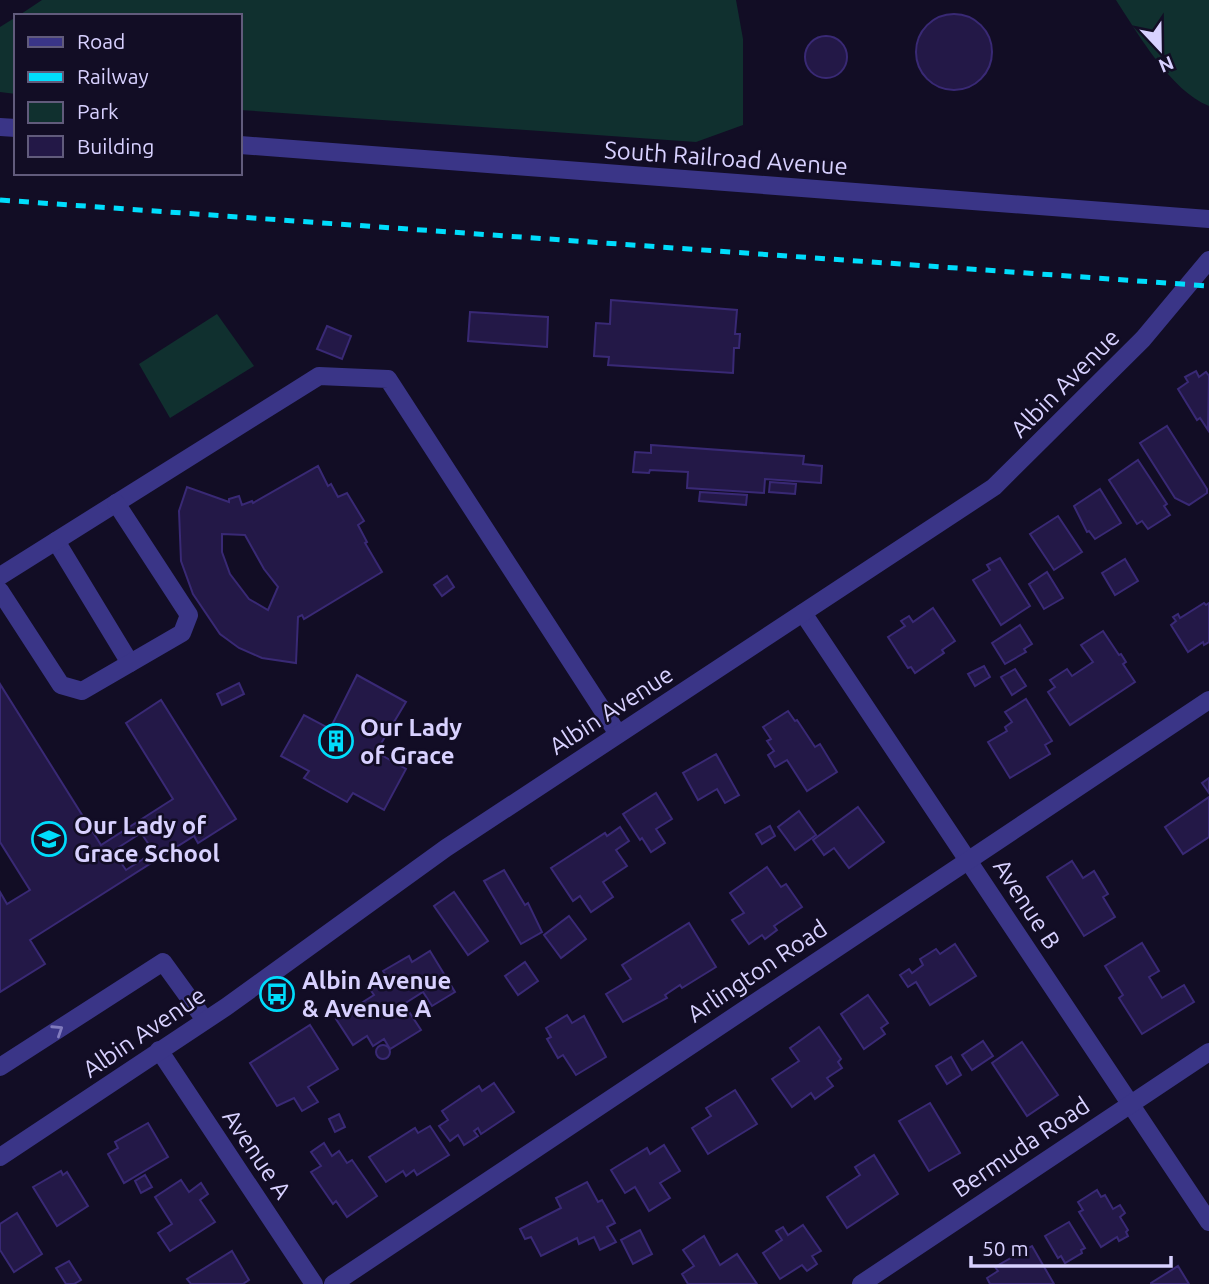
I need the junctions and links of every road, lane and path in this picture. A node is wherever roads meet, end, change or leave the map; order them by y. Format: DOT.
graph roads {
  1 [pos="242,145"];
  2 [pos="1209,219"];
  3 [pos="1209,260"];
  4 [pos="116,503"];
  5 [pos="56,541"];
  6 [pos="0,576"];
  7 [pos="0,591"];
  8 [pos="803,613"];
  9 [pos="130,663"];
  10 [pos="1209,700"];
  11 [pos="618,734"];
  12 [pos="968,859"];
  13 [pos="205,1020"];
  14 [pos="159,1050"];
  15 [pos="1209,1052"];
  16 [pos="0,1067"];
  17 [pos="1130,1104"];
  18 [pos="0,1157"];
  19 [pos="1209,1222"];
  20 [pos="314,1284"];
  21 [pos="333,1284"];
  22 [pos="861,1284"];
  1 -- 2 [label="street, South Railroad Avenue"];
  3 -- 8 [label="street, Albin Avenue"];
  4 -- 5 [label="street"];
  4 -- 9 [label="street"];
  4 -- 11 [label="street"];
  5 -- 6 [label="street"];
  5 -- 9 [label="street"];
  7 -- 9 [label="street"];
  8 -- 11 [label="street, Albin Avenue"];
  8 -- 12 [label="street, Avenue B"];
  10 -- 12 [label="street, Arlington Road"];
  11 -- 13 [label="street, Albin Avenue"];
  12 -- 17 [label="street, Avenue B"];
  12 -- 21 [label="street, Arlington Road"];
  13 -- 14 [label="street, Albin Avenue"];
  16 -- 13 [label="street, one-way"];
  14 -- 18 [label="street, Albin Avenue"];
  14 -- 20 [label="street, Avenue A"];
  15 -- 17 [label="street, Bermuda Road"];
  17 -- 19 [label="street, Avenue B"];
  17 -- 22 [label="street, Bermuda Road"];
}
